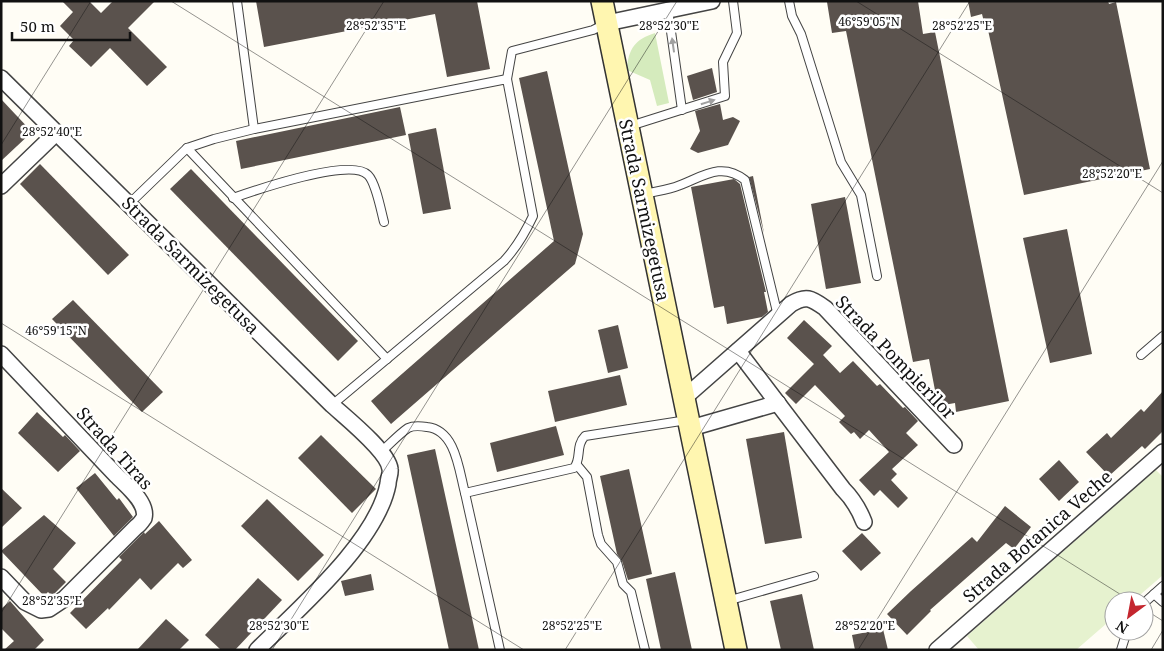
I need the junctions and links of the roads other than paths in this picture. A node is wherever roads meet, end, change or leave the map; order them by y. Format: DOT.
graph roads {
  1 [pos="237,1"];
  2 [pos="602,1"];
  3 [pos="712,1"];
  4 [pos="733,1"];
  5 [pos="789,1"];
  6 [pos="668,10"];
  7 [pos="607,23"];
  8 [pos="1,78"];
  9 [pos="507,79"];
  10 [pos="682,110"];
  11 [pos="628,127"];
  12 [pos="254,129"];
  13 [pos="56,133"];
  14 [pos="187,148"];
  15 [pos="1,186"];
  16 [pos="642,195"];
  17 [pos="233,198"];
  18 [pos="129,204"];
  19 [pos="384,222"];
  20 [pos="877,276"];
  21 [pos="778,316"];
  22 [pos="1163,336"];
  23 [pos="738,351"];
  24 [pos="1,354"];
  25 [pos="1141,355"];
  26 [pos="387,359"];
  27 [pos="684,398"];
  28 [pos="778,403"];
  29 [pos="332,405"];
  30 [pos="690,424"];
  31 [pos="954,445"];
  32 [pos="382,452"];
  33 [pos="1163,452"];
  34 [pos="576,464"];
  35 [pos="465,493"];
  36 [pos="864,522"];
  37 [pos="814,576"];
  38 [pos="1,577"];
  39 [pos="1163,586"];
  40 [pos="1154,594"];
  41 [pos="726,601"];
  42 [pos="1163,602"];
  43 [pos="257,650"];
  44 [pos="500,650"];
  45 [pos="645,650"];
  46 [pos="736,650"];
  47 [pos="937,650"];
  1 -- 12 [label="lane"];
  2 -- 7 [label="main road, Strada Sarmizegetusa"];
  3 -- 6 [label="street"];
  10 -- 4 [label="lane, one-way"];
  5 -- 20 [label="lane"];
  6 -- 7 [label="street"];
  10 -- 6 [label="lane, one-way"];
  7 -- 9 [label="lane"];
  7 -- 11 [label="main road, Strada Sarmizegetusa"];
  8 -- 13 [label="street, Strada Sarmizegetusa"];
  9 -- 12 [label="lane"];
  9 -- 26 [label="lane"];
  10 -- 11 [label="lane"];
  11 -- 16 [label="main road, Strada Sarmizegetusa"];
  12 -- 14 [label="lane"];
  13 -- 15 [label="street"];
  13 -- 18 [label="street, Strada Sarmizegetusa"];
  14 -- 17 [label="lane"];
  14 -- 18 [label="lane"];
  16 -- 21 [label="lane"];
  16 -- 27 [label="main road, Strada Sarmizegetusa"];
  17 -- 19 [label="lane"];
  17 -- 26 [label="lane"];
  18 -- 29 [label="street, Strada Sarmizegetusa"];
  21 -- 23 [label="street, Strada Pompierilor"];
  21 -- 31 [label="street, Strada Pompierilor"];
  22 -- 25 [label="lane"];
  23 -- 27 [label="street, Strada Pompierilor"];
  23 -- 28 [label="street"];
  24 -- 38 [label="street, Strada Tiras"];
  26 -- 29 [label="lane"];
  27 -- 30 [label="main road, Strada Sarmizegetusa"];
  28 -- 30 [label="street"];
  28 -- 36 [label="street"];
  29 -- 32 [label="street, Strada Sarmizegetusa"];
  30 -- 34 [label="lane"];
  30 -- 41 [label="main road, Strada Sarmizegetusa"];
  32 -- 35 [label="lane"];
  32 -- 43 [label="street, Strada Sarmizegetusa"];
  33 -- 47 [label="street, Strada Botanica Veche"];
  34 -- 35 [label="lane"];
  34 -- 45 [label="lane"];
  35 -- 44 [label="lane"];
  37 -- 41 [label="lane"];
  39 -- 40 [label="lane"];
  40 -- 42 [label="lane"];
  41 -- 46 [label="main road, Strada Sarmizegetusa"];
}
